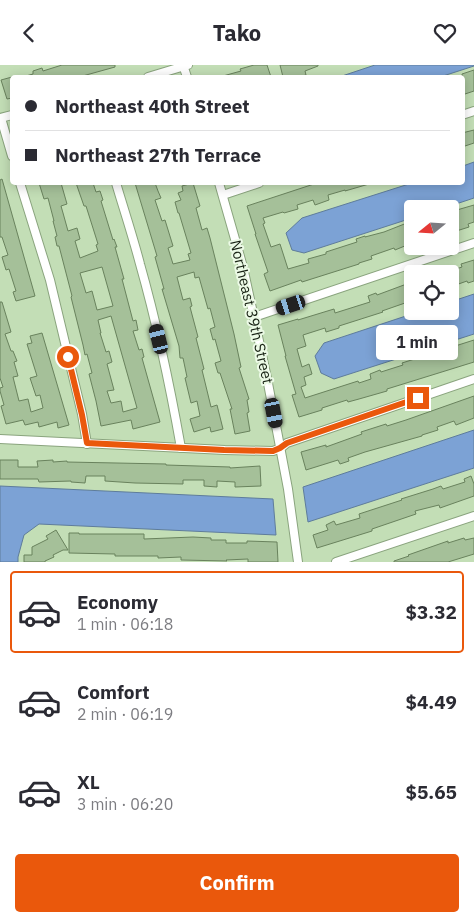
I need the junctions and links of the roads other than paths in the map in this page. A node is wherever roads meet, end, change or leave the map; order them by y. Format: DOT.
graph roads {
  1 [pos="185,65"];
  2 [pos="154,75"];
  3 [pos="0,118"];
  4 [pos="10,150"];
  5 [pos="21,185"];
  6 [pos="117,185"];
  7 [pos="220,185"];
  8 [pos="253,185"];
  9 [pos="223,195"];
  10 [pos="474,243"];
  11 [pos="254,317"];
  12 [pos="474,379"];
  13 [pos="0,439"];
  14 [pos="87,443"];
  15 [pos="181,448"];
  16 [pos="280,448"];
  17 [pos="474,516"];
  18 [pos="298,562"];
  19 [pos="336,562"];
  1 -- 2 [label="street"];
  3 -- 4 [label="street"];
  5 -- 14 [label="street"];
  6 -- 15 [label="street"];
  7 -- 9 [label="street, Northeast 39th Street"];
  8 -- 9 [label="street"];
  9 -- 11 [label="street, Northeast 39th Street"];
  10 -- 11 [label="street"];
  11 -- 16 [label="street, Northeast 39th Street"];
  12 -- 16 [label="street"];
  13 -- 14 [label="street"];
  14 -- 15 [label="street"];
  15 -- 16 [label="street"];
  16 -- 18 [label="street, Northeast 39th Street"];
  17 -- 19 [label="street"];
}
